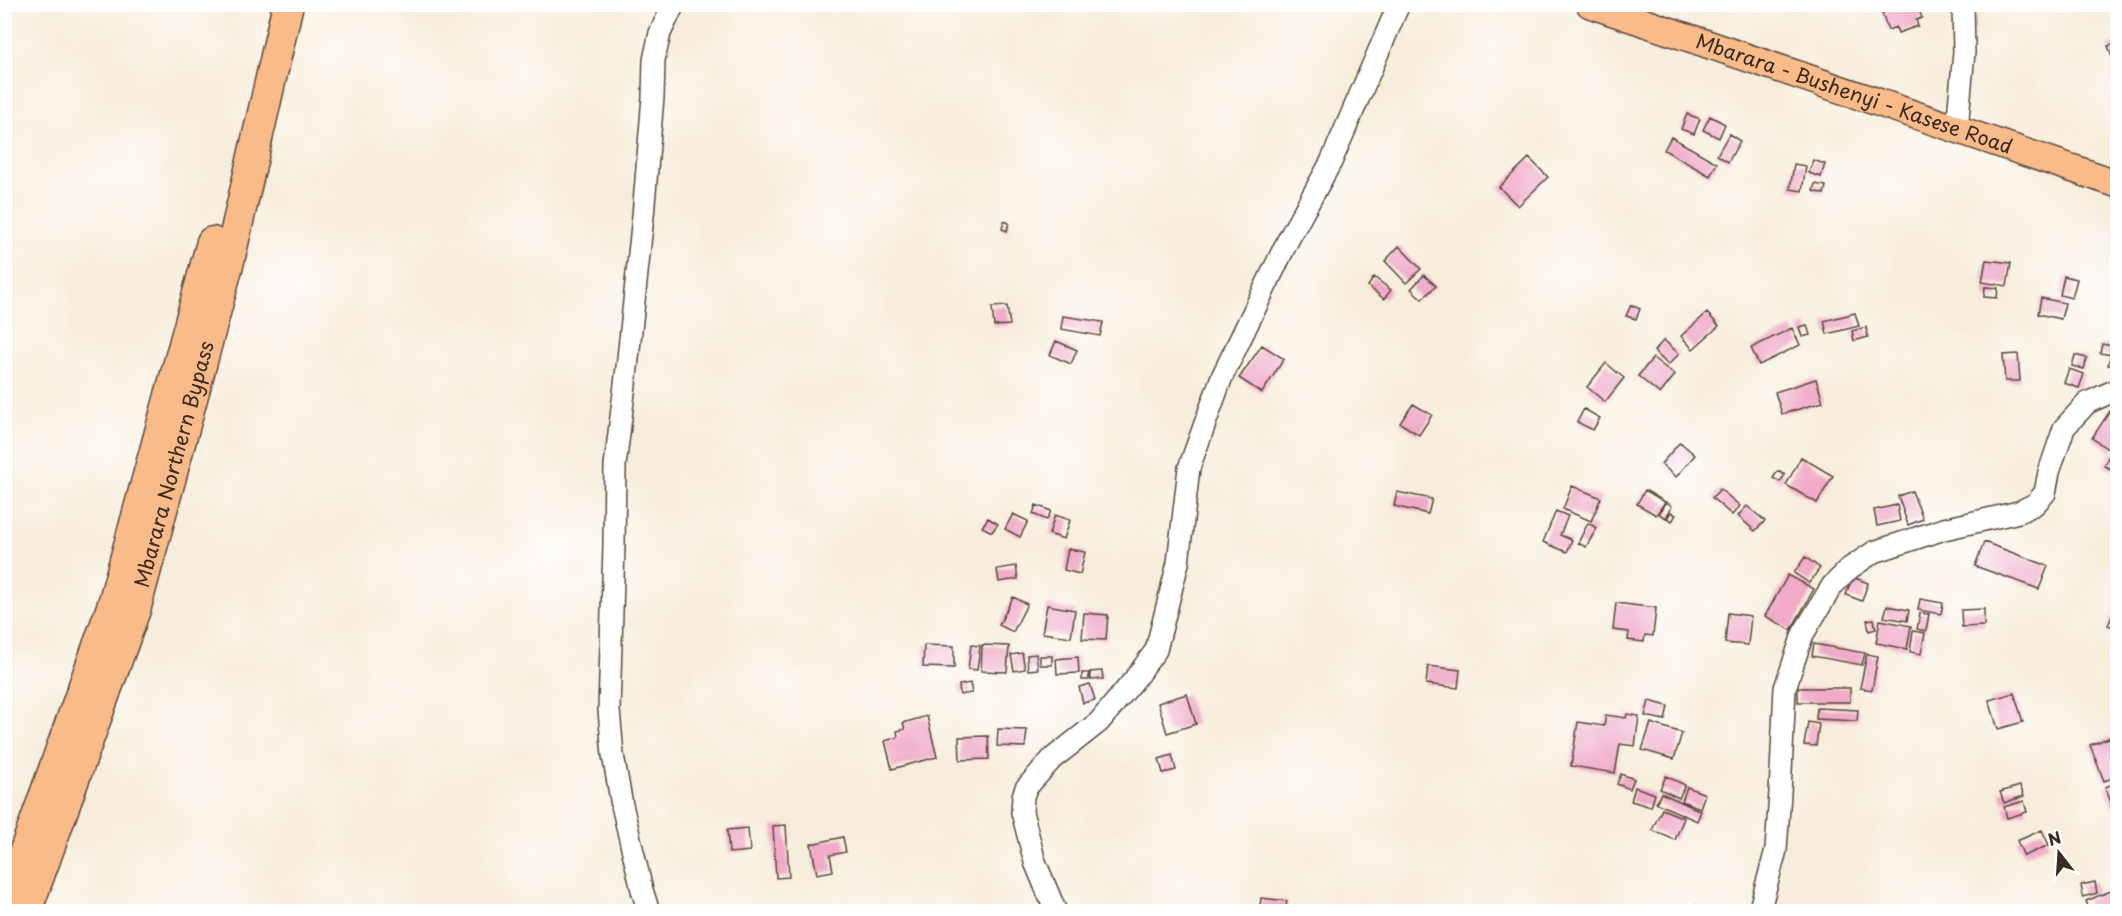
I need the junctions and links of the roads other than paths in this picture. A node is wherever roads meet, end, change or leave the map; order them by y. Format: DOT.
graph roads {
  1 [pos="267,4"];
  2 [pos="288,4"];
  3 [pos="674,4"];
  4 [pos="1399,4"];
  5 [pos="1590,4"];
  6 [pos="1963,4"];
  7 [pos="1956,129"];
  8 [pos="2118,184"];
  9 [pos="2118,388"];
  10 [pos="4,909"];
  11 [pos="26,912"];
  12 [pos="649,912"];
  13 [pos="1056,912"];
  14 [pos="1759,912"];
  1 -- 10 [label="highway, Mbarara Northern Bypass"];
  2 -- 11 [label="highway, Mbarara Northern Bypass"];
  3 -- 12 [label="street"];
  4 -- 13 [label="street"];
  5 -- 7 [label="main road, Mbarara - Bushenyi - Kasese Road"];
  6 -- 7 [label="street"];
  7 -- 8 [label="main road, Mbarara - Bushenyi - Kasese Road"];
  9 -- 14 [label="street"];
}
